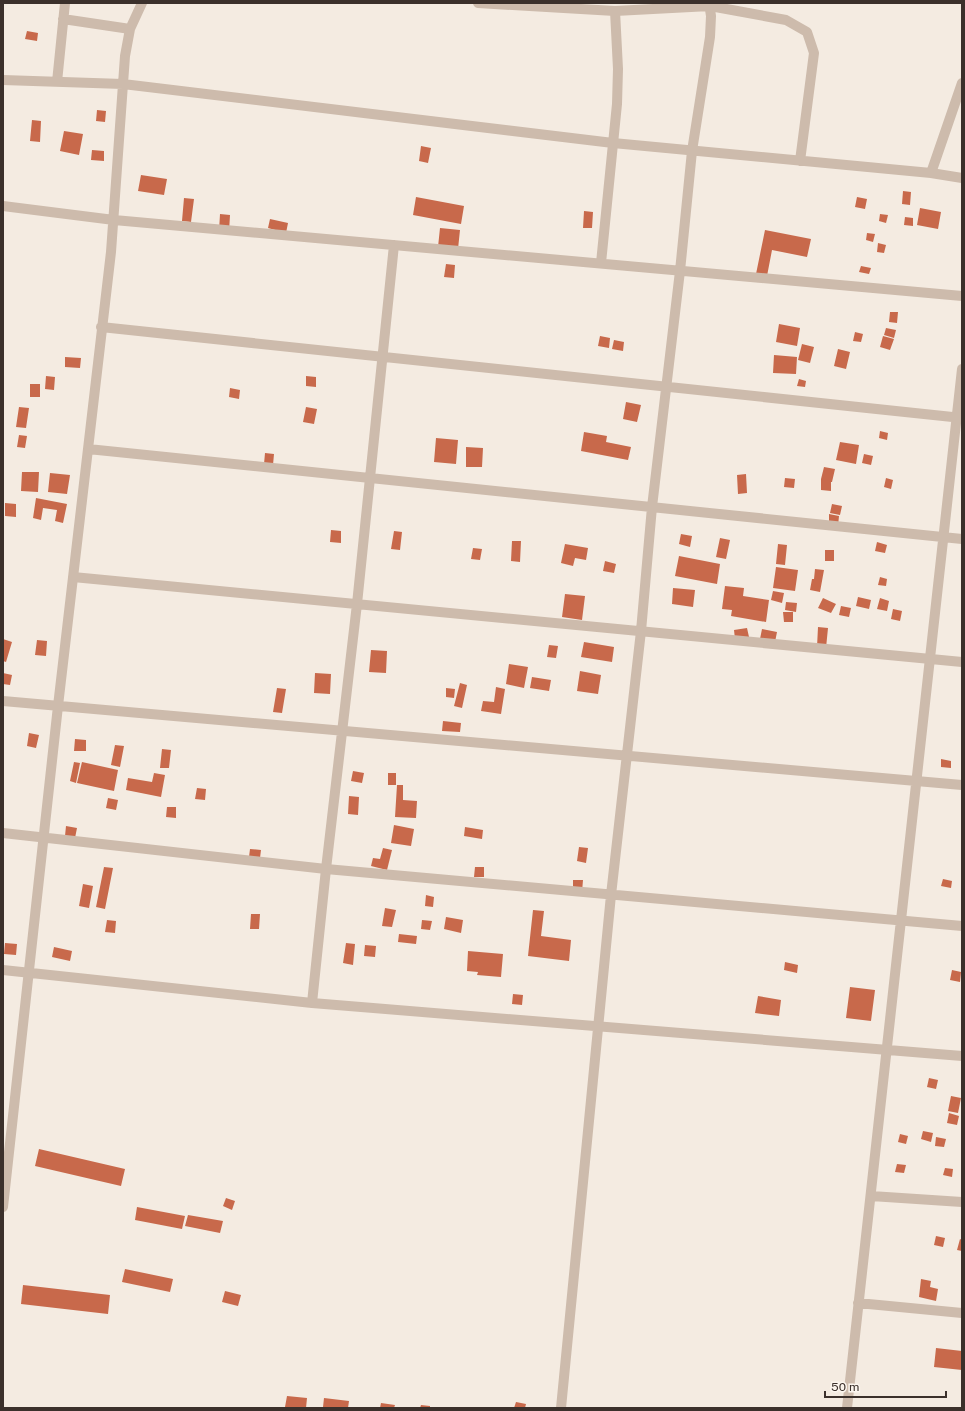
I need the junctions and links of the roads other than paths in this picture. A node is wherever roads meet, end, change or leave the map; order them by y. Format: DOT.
graph roads {
  1 [pos="65,3"];
  2 [pos="142,3"];
  3 [pos="478,3"];
  4 [pos="493,4"];
  5 [pos="709,4"];
  6 [pos="615,11"];
  7 [pos="64,19"];
  8 [pos="130,29"];
  9 [pos="3,80"];
  10 [pos="58,82"];
  11 [pos="962,83"];
  12 [pos="123,84"];
  13 [pos="613,143"];
  14 [pos="692,150"];
  15 [pos="800,161"];
  16 [pos="931,173"];
  17 [pos="962,178"];
  18 [pos="3,206"];
  19 [pos="114,220"];
  20 [pos="394,245"];
  21 [pos="600,263"];
  22 [pos="680,271"];
  23 [pos="962,296"];
  24 [pos="101,327"];
  25 [pos="382,356"];
  26 [pos="962,370"];
  27 [pos="666,387"];
  28 [pos="959,418"];
  29 [pos="88,449"];
  30 [pos="369,478"];
  31 [pos="652,507"];
  32 [pos="943,537"];
  33 [pos="962,539"];
  34 [pos="73,577"];
  35 [pos="357,604"];
  36 [pos="641,631"];
  37 [pos="930,659"];
  38 [pos="962,662"];
  39 [pos="3,701"];
  40 [pos="58,706"];
  41 [pos="342,731"];
  42 [pos="627,756"];
  43 [pos="916,780"];
  44 [pos="962,785"];
  45 [pos="3,833"];
  46 [pos="44,837"];
  47 [pos="326,869"];
  48 [pos="611,895"];
  49 [pos="901,920"];
  50 [pos="962,926"];
  51 [pos="3,970"];
  52 [pos="29,973"];
  53 [pos="312,1003"];
  54 [pos="598,1026"];
  55 [pos="886,1049"];
  56 [pos="962,1056"];
  57 [pos="8,1122"];
  58 [pos="870,1196"];
  59 [pos="962,1202"];
  60 [pos="3,1207"];
  61 [pos="858,1303"];
  62 [pos="962,1313"];
  63 [pos="560,1408"];
  64 [pos="847,1408"];
  1 -- 7 [label="street"];
  2 -- 8 [label="street"];
  3 -- 4 [label="street"];
  4 -- 6 [label="street"];
  5 -- 6 [label="street"];
  5 -- 14 [label="street"];
  5 -- 15 [label="street"];
  6 -- 13 [label="street"];
  7 -- 8 [label="street"];
  7 -- 10 [label="street"];
  8 -- 12 [label="street"];
  9 -- 10 [label="street"];
  10 -- 12 [label="street"];
  11 -- 16 [label="street"];
  12 -- 13 [label="street"];
  12 -- 19 [label="street"];
  13 -- 14 [label="street"];
  13 -- 21 [label="street"];
  14 -- 15 [label="street"];
  14 -- 22 [label="street"];
  15 -- 16 [label="street"];
  16 -- 17 [label="street"];
  18 -- 19 [label="street"];
  19 -- 20 [label="street"];
  19 -- 24 [label="street"];
  20 -- 21 [label="street"];
  20 -- 25 [label="street"];
  21 -- 22 [label="street"];
  22 -- 23 [label="street"];
  22 -- 27 [label="street"];
  24 -- 25 [label="street"];
  24 -- 29 [label="street"];
  25 -- 27 [label="street"];
  25 -- 30 [label="street"];
  26 -- 28 [label="street"];
  27 -- 28 [label="street"];
  27 -- 31 [label="street"];
  28 -- 32 [label="street"];
  29 -- 30 [label="street"];
  29 -- 34 [label="street"];
  30 -- 31 [label="street"];
  30 -- 35 [label="street"];
  31 -- 32 [label="street"];
  31 -- 36 [label="street"];
  32 -- 33 [label="street"];
  32 -- 37 [label="street"];
  34 -- 35 [label="street"];
  34 -- 40 [label="street"];
  35 -- 36 [label="street"];
  35 -- 41 [label="street"];
  36 -- 37 [label="street"];
  36 -- 42 [label="street"];
  37 -- 38 [label="street"];
  37 -- 43 [label="street"];
  39 -- 40 [label="street"];
  40 -- 41 [label="street"];
  40 -- 46 [label="street"];
  41 -- 42 [label="street"];
  41 -- 47 [label="street"];
  42 -- 43 [label="street"];
  42 -- 48 [label="street"];
  43 -- 44 [label="street"];
  43 -- 49 [label="street"];
  45 -- 46 [label="street"];
  46 -- 47 [label="street"];
  46 -- 52 [label="street"];
  47 -- 48 [label="street"];
  47 -- 53 [label="street"];
  48 -- 49 [label="street"];
  48 -- 54 [label="street"];
  49 -- 50 [label="street"];
  49 -- 55 [label="street"];
  51 -- 52 [label="street"];
  52 -- 53 [label="street"];
  52 -- 57 [label="street"];
  53 -- 54 [label="street"];
  54 -- 55 [label="street"];
  54 -- 63 [label="street"];
  55 -- 56 [label="street"];
  55 -- 58 [label="street"];
  57 -- 60 [label="street"];
  58 -- 59 [label="street"];
  58 -- 61 [label="street"];
  61 -- 62 [label="street"];
  61 -- 64 [label="street"];
}
